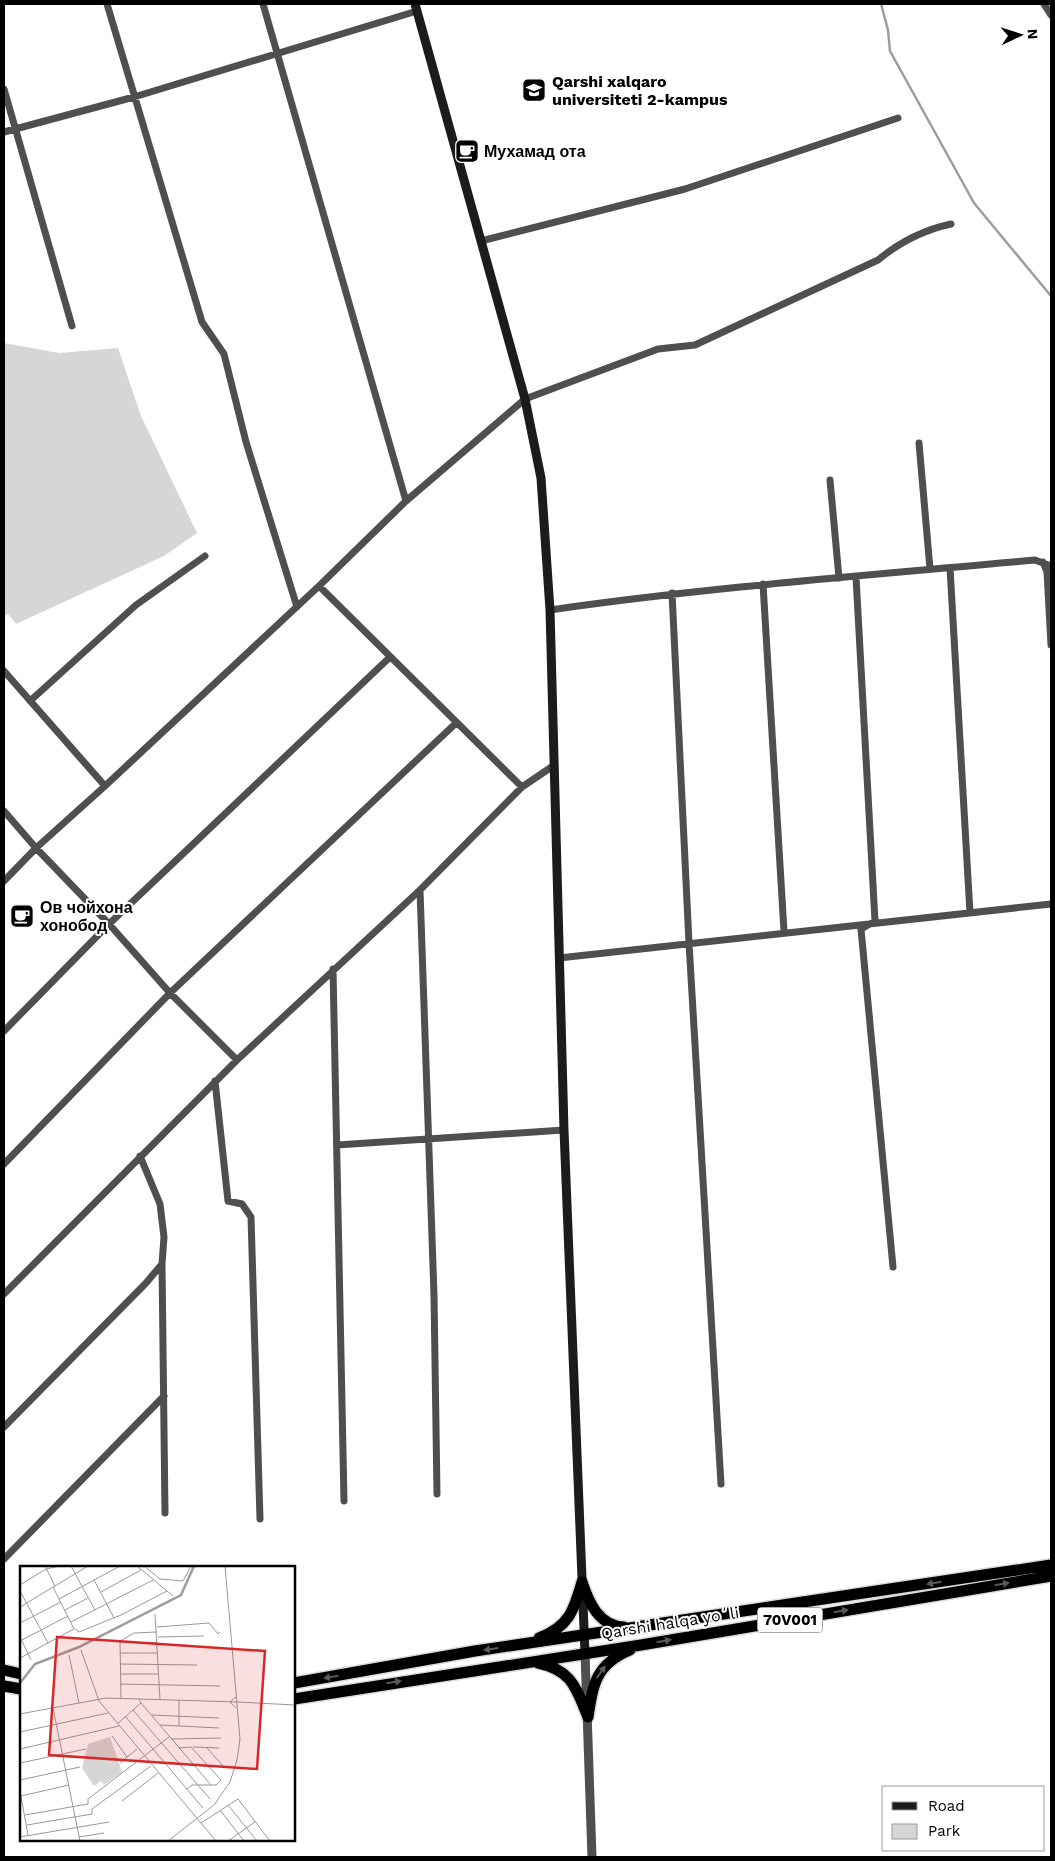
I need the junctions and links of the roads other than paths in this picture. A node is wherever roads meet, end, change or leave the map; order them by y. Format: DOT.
graph roads {
  1 [pos="107,4"];
  2 [pos="263,4"];
  3 [pos="1044,4"];
  4 [pos="416,8"];
  5 [pos="1051,16"];
  6 [pos="277,54"];
  7 [pos="4,90"];
  8 [pos="134,96"];
  9 [pos="898,118"];
  10 [pos="15,129"];
  11 [pos="4,132"];
  12 [pos="951,224"];
  13 [pos="481,241"];
  14 [pos="72,326"];
  15 [pos="525,398"];
  16 [pos="919,443"];
  17 [pos="830,480"];
  18 [pos="406,501"];
  19 [pos="205,556"];
  20 [pos="1043,562"];
  21 [pos="1051,566"];
  22 [pos="950,568"];
  23 [pos="930,569"];
  24 [pos="856,577"];
  25 [pos="839,578"];
  26 [pos="763,584"];
  27 [pos="319,586"];
  28 [pos="672,593"];
  29 [pos="297,607"];
  30 [pos="550,610"];
  31 [pos="1051,644"];
  32 [pos="389,658"];
  33 [pos="4,671"];
  34 [pos="30,701"];
  35 [pos="455,724"];
  36 [pos="553,766"];
  37 [pos="105,786"];
  38 [pos="522,787"];
  39 [pos="4,811"];
  40 [pos="36,848"];
  41 [pos="4,881"];
  42 [pos="420,890"];
  43 [pos="1051,904"];
  44 [pos="970,913"];
  45 [pos="874,922"];
  46 [pos="109,924"];
  47 [pos="784,932"];
  48 [pos="689,943"];
  49 [pos="559,958"];
  50 [pos="333,969"];
  51 [pos="170,993"];
  52 [pos="4,1031"];
  53 [pos="236,1060"];
  54 [pos="215,1081"];
  55 [pos="564,1130"];
  56 [pos="430,1138"];
  57 [pos="337,1145"];
  58 [pos="140,1156"];
  59 [pos="4,1164"];
  60 [pos="162,1264"];
  61 [pos="893,1267"];
  62 [pos="4,1294"];
  63 [pos="164,1396"];
  64 [pos="4,1427"];
  65 [pos="721,1484"];
  66 [pos="437,1494"];
  67 [pos="344,1501"];
  68 [pos="165,1513"];
  69 [pos="260,1519"];
  70 [pos="4,1559"];
  71 [pos="1051,1565"];
  72 [pos="1051,1576"];
  73 [pos="582,1582"];
  74 [pos="643,1627"];
  75 [pos="584,1636"];
  76 [pos="517,1645"];
  77 [pos="641,1645"];
  78 [pos="584,1653"];
  79 [pos="529,1661"];
  80 [pos="4,1670"];
  81 [pos="20,1674"];
  82 [pos="295,1683"];
  83 [pos="4,1686"];
  84 [pos="20,1689"];
  85 [pos="295,1699"];
  86 [pos="588,1717"];
  87 [pos="592,1857"];
  1 -- 8 [label="street"];
  2 -- 6 [label="street"];
  3 -- 5 [label="street"];
  4 -- 6 [label="street"];
  4 -- 13 [label="main road"];
  6 -- 8 [label="street"];
  6 -- 18 [label="street"];
  7 -- 10 [label="street"];
  8 -- 10 [label="street"];
  8 -- 29 [label="street"];
  9 -- 13 [label="street"];
  10 -- 11 [label="street"];
  10 -- 14 [label="street"];
  12 -- 15 [label="street"];
  13 -- 15 [label="main road"];
  15 -- 18 [label="street"];
  15 -- 30 [label="main road"];
  16 -- 23 [label="street"];
  17 -- 25 [label="street"];
  18 -- 27 [label="street"];
  19 -- 34 [label="street"];
  20 -- 21 [label="street"];
  20 -- 22 [label="street"];
  20 -- 31 [label="street"];
  22 -- 23 [label="street"];
  22 -- 44 [label="street"];
  23 -- 24 [label="street"];
  24 -- 25 [label="street"];
  24 -- 45 [label="street"];
  25 -- 26 [label="street"];
  26 -- 28 [label="street"];
  26 -- 47 [label="street"];
  27 -- 29 [label="street"];
  27 -- 32 [label="street"];
  28 -- 30 [label="street"];
  28 -- 48 [label="street"];
  29 -- 37 [label="street"];
  30 -- 36 [label="main road"];
  32 -- 35 [label="street"];
  32 -- 46 [label="street"];
  33 -- 34 [label="street"];
  34 -- 37 [label="street"];
  35 -- 38 [label="street"];
  35 -- 51 [label="street"];
  36 -- 38 [label="street"];
  36 -- 49 [label="main road"];
  37 -- 40 [label="street"];
  38 -- 42 [label="street"];
  39 -- 40 [label="street"];
  40 -- 41 [label="street"];
  40 -- 46 [label="street"];
  42 -- 50 [label="street"];
  42 -- 56 [label="street"];
  43 -- 44 [label="street"];
  44 -- 45 [label="street"];
  45 -- 47 [label="street"];
  45 -- 61 [label="street"];
  46 -- 51 [label="street"];
  46 -- 52 [label="street"];
  47 -- 48 [label="street"];
  48 -- 49 [label="street"];
  48 -- 65 [label="street"];
  49 -- 55 [label="main road"];
  50 -- 53 [label="street"];
  50 -- 57 [label="street"];
  51 -- 53 [label="street"];
  51 -- 59 [label="street"];
  53 -- 54 [label="street"];
  54 -- 58 [label="street"];
  54 -- 69 [label="street"];
  55 -- 56 [label="street"];
  55 -- 73 [label="main road"];
  56 -- 57 [label="street"];
  56 -- 66 [label="street"];
  57 -- 67 [label="street"];
  58 -- 60 [label="street"];
  58 -- 62 [label="street"];
  60 -- 63 [label="street"];
  60 -- 64 [label="street"];
  63 -- 68 [label="street"];
  63 -- 70 [label="street"];
  71 -- 74 [label="highway, Qarshi halqa yoʻli / 70V001, one-way"];
  77 -- 72 [label="highway, Qarshi halqa yoʻli / 70V001, one-way"];
  73 -- 74 [label="highway"];
  73 -- 75 [label="main road"];
  73 -- 76 [label="highway"];
  74 -- 75 [label="highway, Qarshi halqa yoʻli / 70V001"];
  75 -- 76 [label="highway, Qarshi halqa yoʻli / 70V001"];
  75 -- 78 [label="main road"];
  76 -- 82 [label="highway, Qarshi halqa yoʻli / 70V001, one-way"];
  77 -- 78 [label="highway, Qarshi halqa yoʻli / 70V001"];
  86 -- 77 [label="highway, one-way"];
  78 -- 79 [label="highway, Qarshi halqa yoʻli / 70V001"];
  78 -- 86 [label="street"];
  85 -- 79 [label="highway, Qarshi halqa yoʻli / 70V001, one-way"];
  79 -- 86 [label="highway"];
  80 -- 81 [label="highway"];
  83 -- 84 [label="highway"];
  86 -- 87 [label="street"];
}
